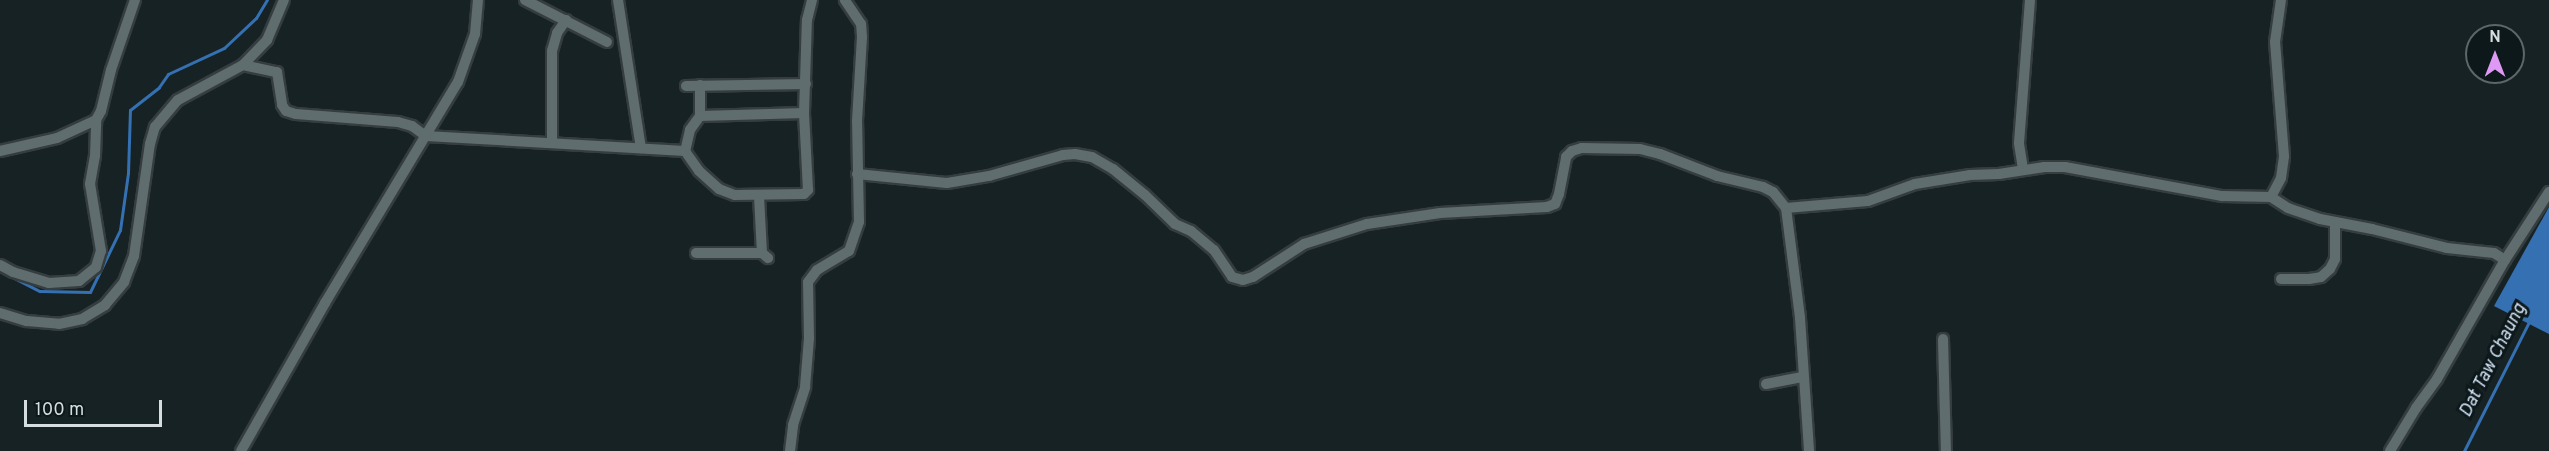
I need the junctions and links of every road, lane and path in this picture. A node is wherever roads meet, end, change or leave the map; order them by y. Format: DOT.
graph roads {
  1 [pos="135,0"];
  2 [pos="284,0"];
  3 [pos="478,0"];
  4 [pos="525,0"];
  5 [pos="618,0"];
  6 [pos="812,0"];
  7 [pos="845,0"];
  8 [pos="2030,0"];
  9 [pos="2280,0"];
  10 [pos="566,20"];
  11 [pos="607,42"];
  12 [pos="243,65"];
  13 [pos="806,84"];
  14 [pos="700,85"];
  15 [pos="686,86"];
  16 [pos="804,113"];
  17 [pos="700,116"];
  18 [pos="96,120"];
  19 [pos="426,136"];
  20 [pos="552,143"];
  21 [pos="641,148"];
  22 [pos="0,151"];
  23 [pos="685,151"];
  24 [pos="2023,169"];
  25 [pos="857,174"];
  26 [pos="2549,192"];
  27 [pos="759,196"];
  28 [pos="2271,197"];
  29 [pos="1786,208"];
  30 [pos="2335,222"];
  31 [pos="696,253"];
  32 [pos="2505,260"];
  33 [pos="0,265"];
  34 [pos="2281,279"];
  35 [pos="0,312"];
  36 [pos="1943,339"];
  37 [pos="1803,377"];
  38 [pos="1766,384"];
  39 [pos="242,451"];
  40 [pos="790,451"];
  41 [pos="1809,451"];
  42 [pos="1946,451"];
  43 [pos="2390,451"];
  1 -- 18 [label="street"];
  2 -- 12 [label="street"];
  3 -- 19 [label="street"];
  4 -- 10 [label="street"];
  5 -- 21 [label="street"];
  6 -- 13 [label="street"];
  7 -- 25 [label="street"];
  8 -- 24 [label="street"];
  9 -- 28 [label="street"];
  10 -- 11 [label="street"];
  10 -- 20 [label="street"];
  12 -- 19 [label="street"];
  12 -- 35 [label="street"];
  13 -- 14 [label="street"];
  13 -- 16 [label="street"];
  14 -- 15 [label="street"];
  14 -- 17 [label="street"];
  16 -- 17 [label="street"];
  16 -- 27 [label="street"];
  17 -- 23 [label="street"];
  18 -- 22 [label="street"];
  18 -- 33 [label="street"];
  19 -- 20 [label="street"];
  19 -- 39 [label="street"];
  20 -- 21 [label="street"];
  21 -- 23 [label="street"];
  23 -- 27 [label="street"];
  24 -- 28 [label="street"];
  24 -- 29 [label="street"];
  25 -- 29 [label="street"];
  25 -- 40 [label="street"];
  26 -- 32 [label="street"];
  27 -- 31 [label="street"];
  28 -- 30 [label="street"];
  29 -- 37 [label="street"];
  30 -- 32 [label="street"];
  30 -- 34 [label="street"];
  32 -- 43 [label="street"];
  36 -- 42 [label="street"];
  37 -- 38 [label="street"];
  37 -- 41 [label="street"];
}
